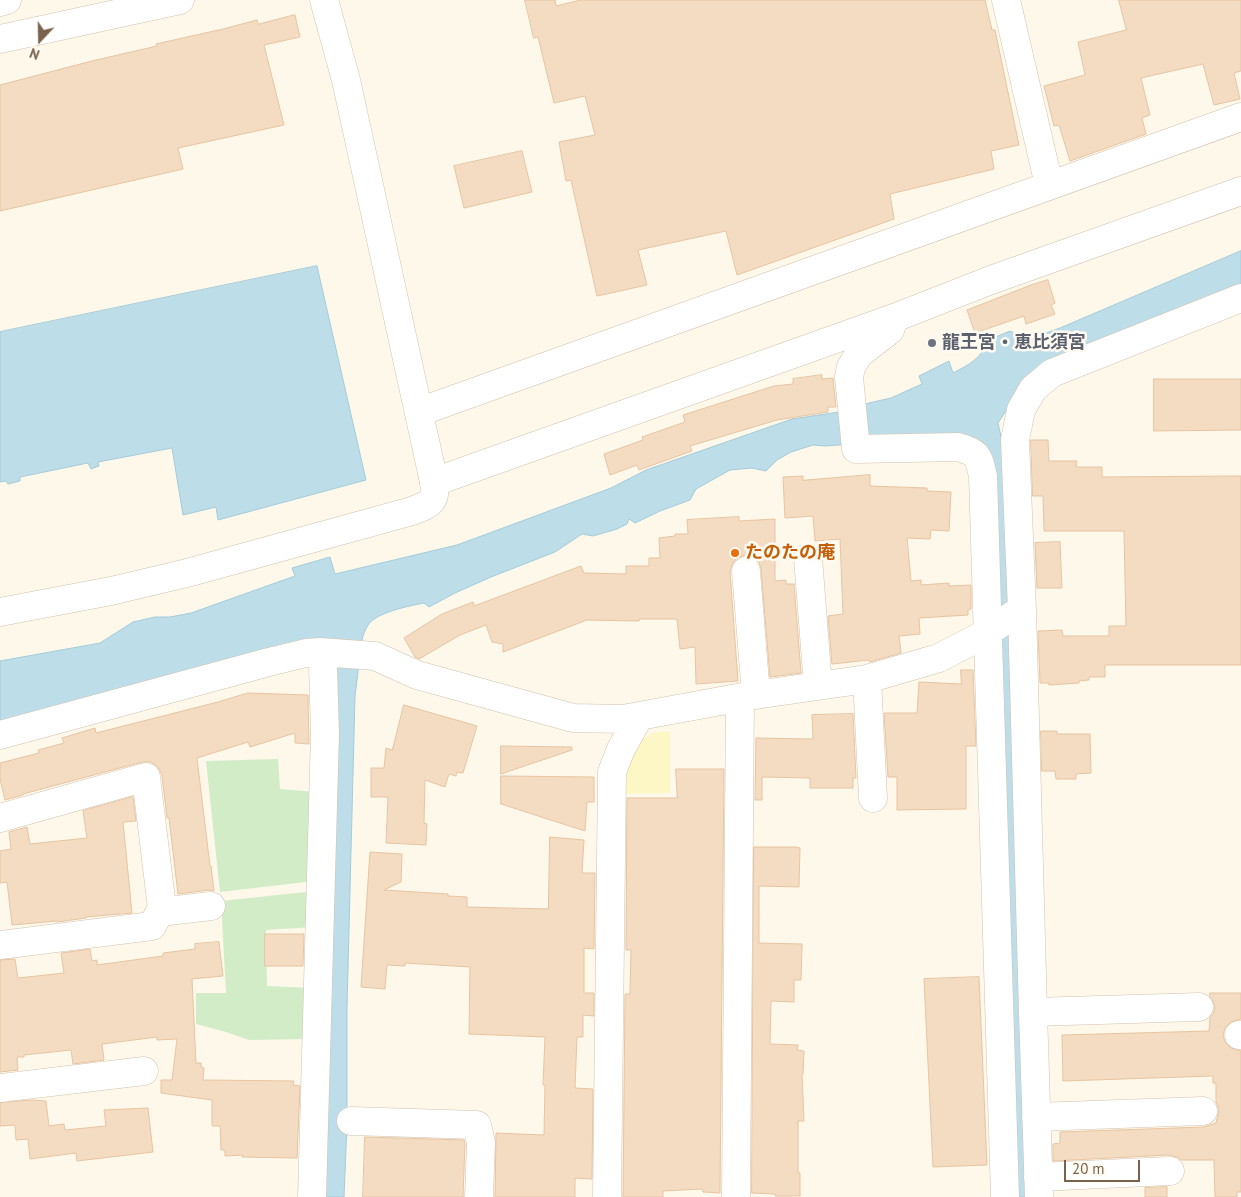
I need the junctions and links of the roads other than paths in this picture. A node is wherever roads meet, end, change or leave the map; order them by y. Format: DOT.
graph roads {
  1 [pos="7,0"];
  2 [pos="180,0"];
  3 [pos="324,0"];
  4 [pos="1006,0"];
  5 [pos="0,2"];
  6 [pos="0,39"];
  7 [pos="1241,117"];
  8 [pos="1049,185"];
  9 [pos="1241,190"];
  10 [pos="1241,298"];
  11 [pos="894,318"];
  12 [pos="419,412"];
  13 [pos="434,482"];
  14 [pos="808,558"];
  15 [pos="746,571"];
  16 [pos="0,612"];
  17 [pos="1004,621"];
  18 [pos="323,652"];
  19 [pos="867,679"];
  20 [pos="818,686"];
  21 [pos="748,697"];
  22 [pos="639,717"];
  23 [pos="0,735"];
  24 [pos="873,798"];
  25 [pos="0,818"];
  26 [pos="211,906"];
  27 [pos="160,912"];
  28 [pos="0,945"];
  29 [pos="1198,1007"];
  30 [pos="1033,1012"];
  31 [pos="144,1071"];
  32 [pos="0,1088"];
  33 [pos="1203,1111"];
  34 [pos="1036,1117"];
  35 [pos="351,1121"];
  36 [pos="1170,1171"];
  37 [pos="1039,1187"];
  38 [pos="312,1197"];
  39 [pos="479,1197"];
  40 [pos="607,1197"];
  41 [pos="736,1197"];
  42 [pos="1005,1197"];
  1 -- 5 [label="street"];
  2 -- 6 [label="street"];
  3 -- 12 [label="street"];
  4 -- 8 [label="street"];
  7 -- 8 [label="street"];
  8 -- 12 [label="street"];
  9 -- 11 [label="street"];
  10 -- 17 [label="street"];
  11 -- 13 [label="street"];
  11 -- 17 [label="street"];
  12 -- 13 [label="street"];
  13 -- 16 [label="street"];
  14 -- 20 [label="street"];
  15 -- 21 [label="street"];
  17 -- 19 [label="street"];
  17 -- 30 [label="street"];
  17 -- 42 [label="street"];
  18 -- 22 [label="street"];
  18 -- 23 [label="street"];
  18 -- 38 [label="street"];
  19 -- 20 [label="street"];
  19 -- 24 [label="street"];
  20 -- 21 [label="street"];
  21 -- 22 [label="street"];
  21 -- 41 [label="street"];
  22 -- 40 [label="street"];
  25 -- 27 [label="street"];
  26 -- 27 [label="street"];
  27 -- 28 [label="street"];
  29 -- 30 [label="street"];
  30 -- 34 [label="street"];
  31 -- 32 [label="street"];
  33 -- 34 [label="street"];
  34 -- 37 [label="street"];
  35 -- 39 [label="street"];
  36 -- 37 [label="street"];
}
